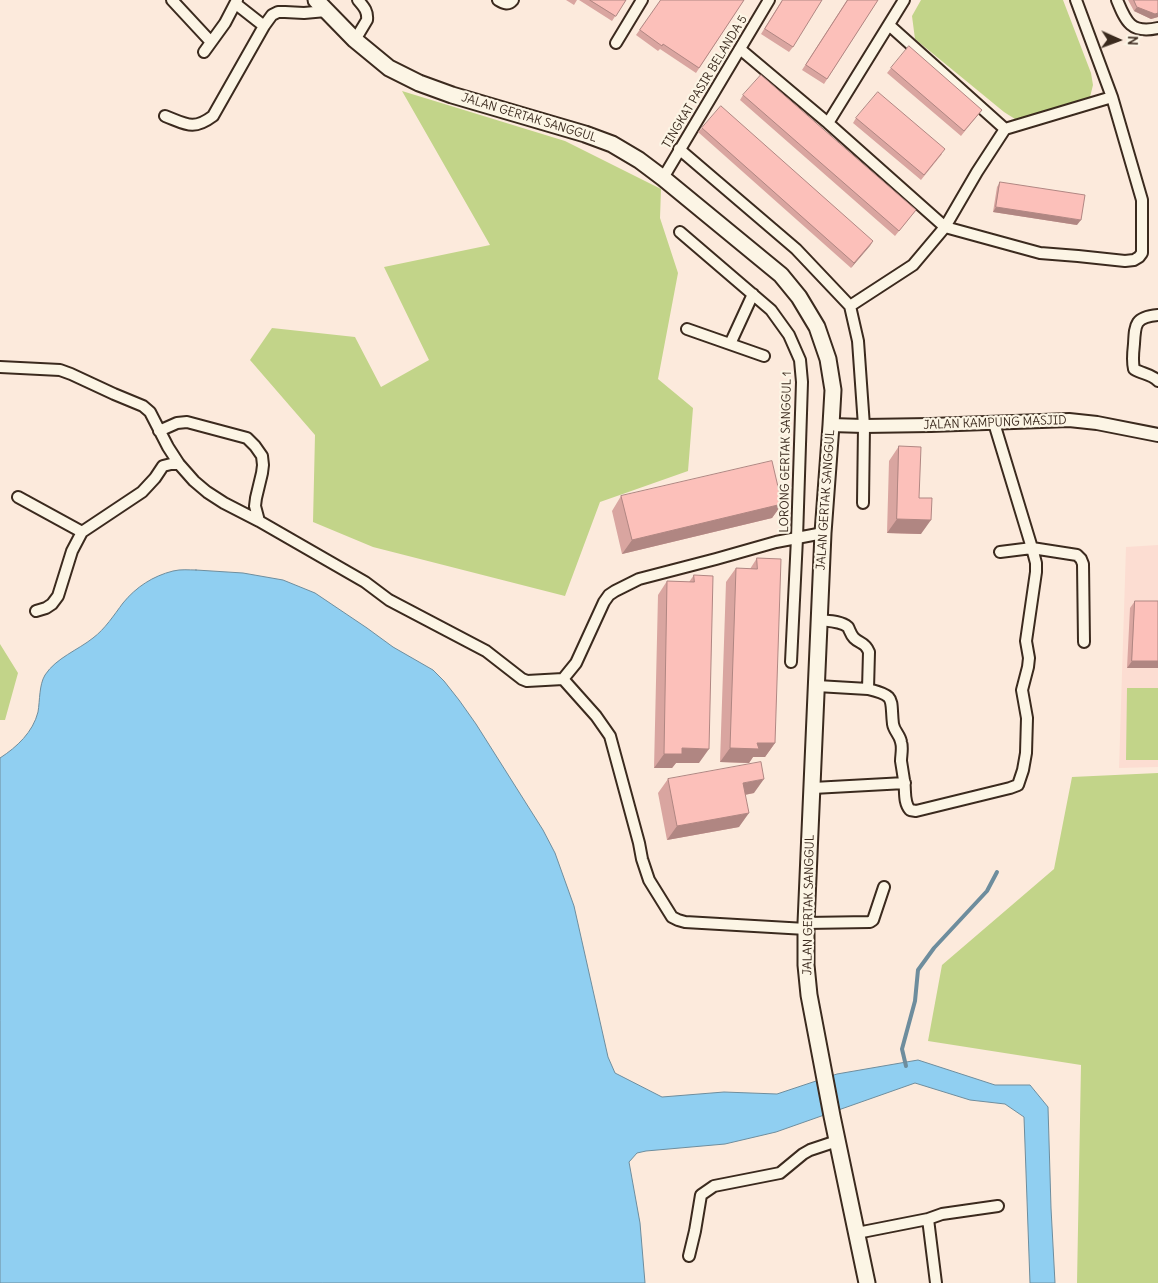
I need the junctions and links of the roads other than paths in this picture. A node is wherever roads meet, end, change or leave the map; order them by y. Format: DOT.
graph roads {
  1 [pos="172,0"];
  2 [pos="358,0"];
  3 [pos="498,0"];
  4 [pos="642,0"];
  5 [pos="768,0"];
  6 [pos="904,0"];
  7 [pos="1076,0"];
  8 [pos="1117,0"];
  9 [pos="237,2"];
  10 [pos="511,2"];
  11 [pos="321,5"];
  12 [pos="889,25"];
  13 [pos="264,26"];
  14 [pos="1158,28"];
  15 [pos="355,40"];
  16 [pos="211,42"];
  17 [pos="616,43"];
  18 [pos="740,49"];
  19 [pos="204,52"];
  20 [pos="1112,97"];
  21 [pos="165,116"];
  22 [pos="828,123"];
  23 [pos="1005,129"];
  24 [pos="679,149"];
  25 [pos="663,178"];
  26 [pos="945,227"];
  27 [pos="680,232"];
  28 [pos="753,294"];
  29 [pos="850,306"];
  30 [pos="1158,315"];
  31 [pos="686,329"];
  32 [pos="730,344"];
  33 [pos="764,356"];
  34 [pos="0,367"];
  35 [pos="1158,381"];
  36 [pos="994,423"];
  37 [pos="831,425"];
  38 [pos="864,426"];
  39 [pos="160,431"];
  40 [pos="1158,435"];
  41 [pos="179,464"];
  42 [pos="18,497"];
  43 [pos="863,503"];
  44 [pos="259,521"];
  45 [pos="82,532"];
  46 [pos="823,533"];
  47 [pos="797,538"];
  48 [pos="1032,548"];
  49 [pos="1000,552"];
  50 [pos="36,611"];
  51 [pos="820,620"];
  52 [pos="1084,642"];
  53 [pos="790,662"];
  54 [pos="563,679"];
  55 [pos="817,686"];
  56 [pos="868,689"];
  57 [pos="905,783"];
  58 [pos="813,788"];
  59 [pos="884,887"];
  60 [pos="806,926"];
  61 [pos="837,1140"];
  62 [pos="998,1206"];
  63 [pos="928,1219"];
  64 [pos="857,1233"];
  65 [pos="689,1256"];
  66 [pos="867,1283"];
  67 [pos="936,1283"];
  1 -- 16 [label="street"];
  2 -- 15 [label="street"];
  3 -- 10 [label="street"];
  4 -- 17 [label="street"];
  5 -- 18 [label="street, TINGKAT PASIR BELANDA 5"];
  6 -- 12 [label="street"];
  7 -- 20 [label="street"];
  8 -- 14 [label="street"];
  9 -- 13 [label="street"];
  9 -- 16 [label="street"];
  11 -- 13 [label="street"];
  11 -- 15 [label="main road, JALAN GERTAK SANGGUL"];
  12 -- 22 [label="street"];
  12 -- 23 [label="street"];
  13 -- 21 [label="street"];
  15 -- 25 [label="main road, JALAN GERTAK SANGGUL"];
  16 -- 19 [label="street"];
  18 -- 22 [label="street"];
  18 -- 24 [label="street, TINGKAT PASIR BELANDA 5"];
  20 -- 23 [label="street"];
  20 -- 26 [label="street"];
  22 -- 26 [label="street"];
  23 -- 26 [label="street"];
  24 -- 25 [label="street, TINGKAT PASIR BELANDA 5"];
  24 -- 29 [label="street"];
  25 -- 37 [label="main road, JALAN GERTAK SANGGUL"];
  26 -- 29 [label="street"];
  27 -- 28 [label="street, LORONG GERTAK SANGGUL 1"];
  28 -- 32 [label="street"];
  28 -- 47 [label="street, LORONG GERTAK SANGGUL 1"];
  29 -- 38 [label="street"];
  30 -- 35 [label="street"];
  31 -- 32 [label="street"];
  32 -- 33 [label="street"];
  34 -- 39 [label="street"];
  36 -- 38 [label="street, JALAN KAMPUNG MASJID"];
  36 -- 40 [label="street, JALAN KAMPUNG MASJID"];
  36 -- 48 [label="street"];
  37 -- 38 [label="street, JALAN KAMPUNG MASJID"];
  37 -- 46 [label="main road, JALAN GERTAK SANGGUL"];
  38 -- 43 [label="street"];
  39 -- 41 [label="street"];
  39 -- 44 [label="street"];
  41 -- 44 [label="street"];
  41 -- 45 [label="street"];
  42 -- 45 [label="street"];
  44 -- 54 [label="street"];
  45 -- 50 [label="street"];
  46 -- 47 [label="street"];
  46 -- 51 [label="main road, JALAN GERTAK SANGGUL"];
  47 -- 53 [label="street, LORONG GERTAK SANGGUL 1"];
  47 -- 54 [label="street"];
  48 -- 49 [label="street"];
  48 -- 52 [label="street"];
  48 -- 57 [label="street"];
  51 -- 55 [label="main road, JALAN GERTAK SANGGUL"];
  51 -- 56 [label="street"];
  54 -- 60 [label="street"];
  55 -- 56 [label="street"];
  55 -- 58 [label="main road, JALAN GERTAK SANGGUL"];
  56 -- 57 [label="street"];
  57 -- 58 [label="street"];
  58 -- 60 [label="main road, JALAN GERTAK SANGGUL"];
  59 -- 60 [label="street"];
  60 -- 61 [label="main road, JALAN GERTAK SANGGUL"];
  61 -- 64 [label="main road, JALAN GERTAK SANGGUL"];
  61 -- 65 [label="street"];
  62 -- 63 [label="street"];
  63 -- 64 [label="street"];
  63 -- 67 [label="street"];
  64 -- 66 [label="main road, JALAN GERTAK SANGGUL"];
}
